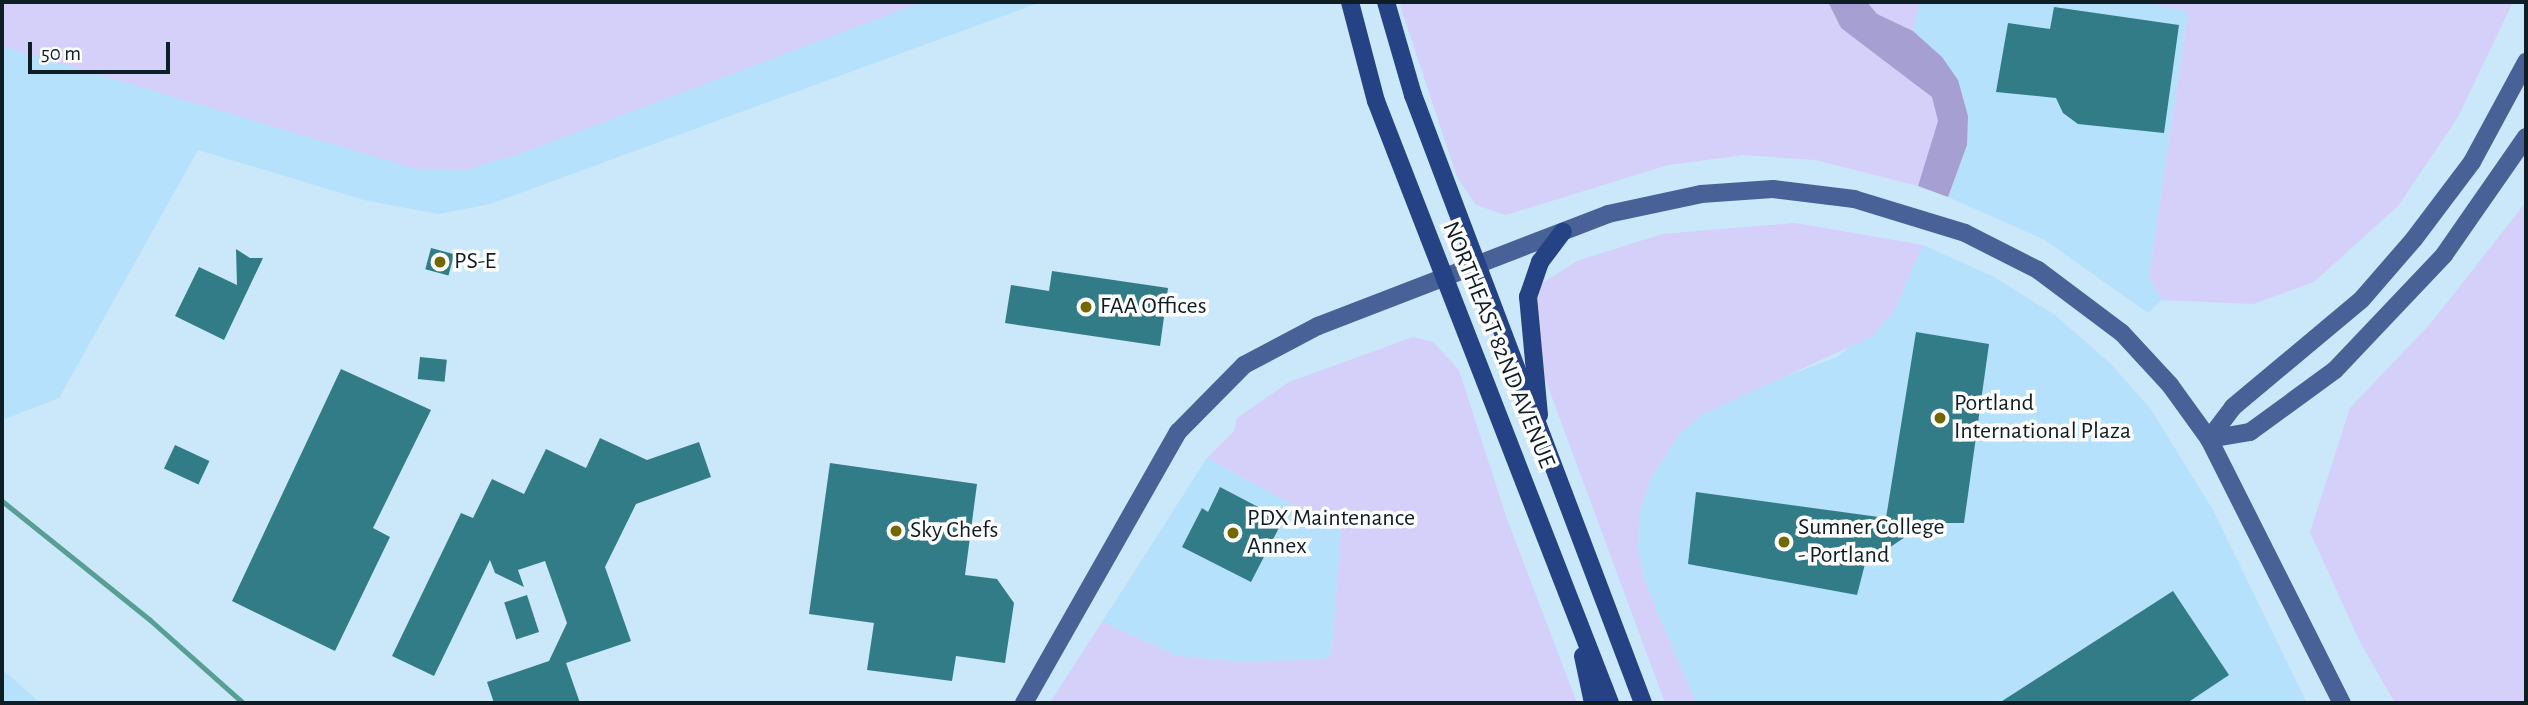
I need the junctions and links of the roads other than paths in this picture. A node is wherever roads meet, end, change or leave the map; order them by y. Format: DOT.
graph roads {
  1 [pos="1350,2"];
  2 [pos="1386,2"];
  3 [pos="2526,62"];
  4 [pos="2526,137"];
  5 [pos="1563,232"];
  6 [pos="1478,265"];
  7 [pos="1446,277"];
  8 [pos="1540,432"];
  9 [pos="2209,439"];
  10 [pos="1569,594"];
  11 [pos="1024,703"];
  12 [pos="1593,703"];
  13 [pos="1610,703"];
  14 [pos="1643,703"];
  15 [pos="2342,703"];
  1 -- 7 [label="main road, NORTHEAST 82ND AVENUE"];
  2 -- 6 [label="main road, NORTHEAST 82ND AVENUE"];
  3 -- 9 [label="street"];
  4 -- 9 [label="street"];
  5 -- 6 [label="street"];
  5 -- 8 [label="main road"];
  5 -- 9 [label="street"];
  6 -- 7 [label="street"];
  6 -- 8 [label="main road, NORTHEAST 82ND AVENUE"];
  7 -- 10 [label="main road, NORTHEAST 82ND AVENUE"];
  7 -- 11 [label="street"];
  8 -- 14 [label="main road, NORTHEAST 82ND AVENUE"];
  9 -- 15 [label="street"];
  10 -- 12 [label="main road"];
  10 -- 13 [label="main road, NORTHEAST 82ND AVENUE"];
}
